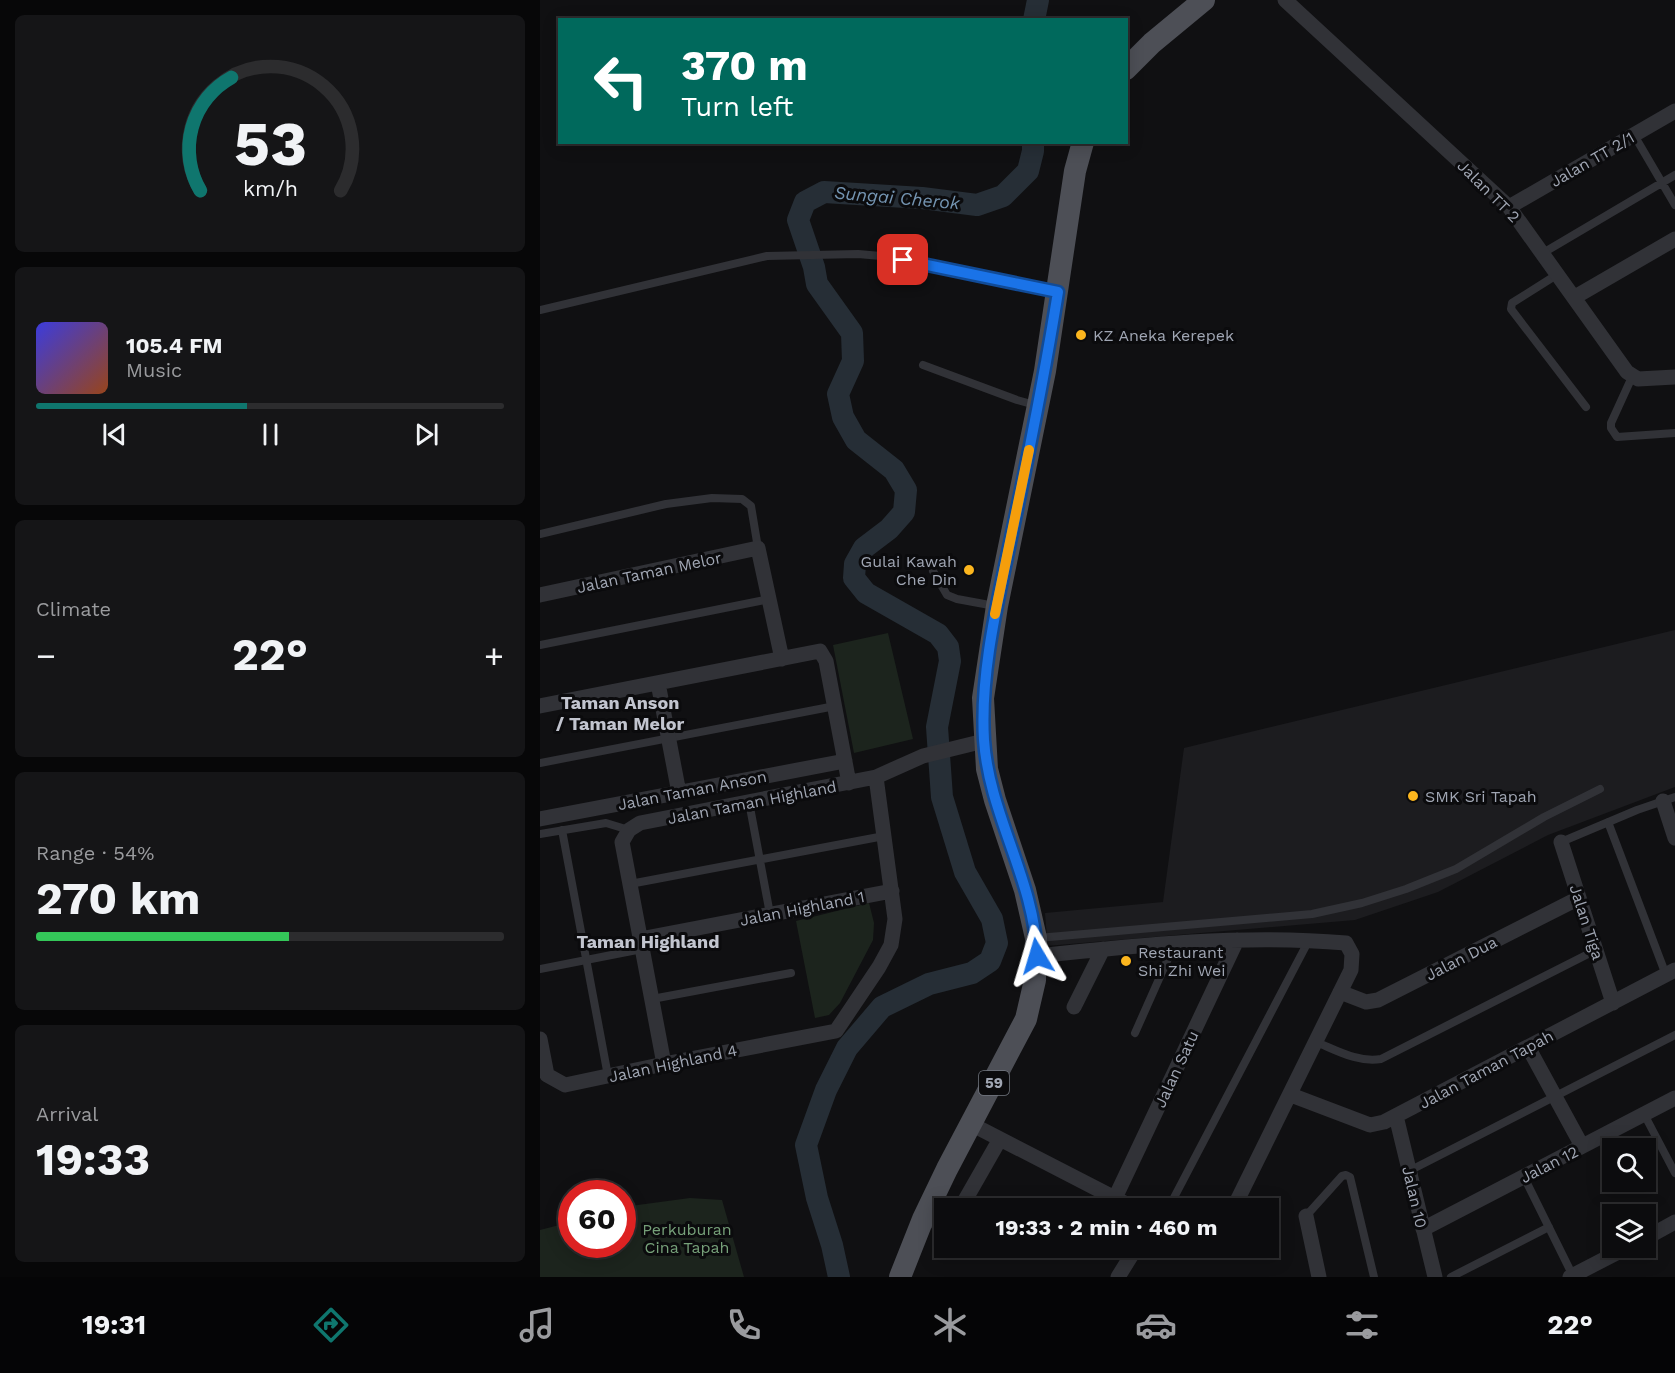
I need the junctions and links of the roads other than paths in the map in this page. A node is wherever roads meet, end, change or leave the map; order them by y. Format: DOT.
graph roads {
  1 [pos="1204,0"];
  2 [pos="1285,0"];
  3 [pos="1128,67"];
  4 [pos="1675,111"];
  5 [pos="1634,135"];
  6 [pos="1082,144"];
  7 [pos="1675,176"];
  8 [pos="1662,183"];
  9 [pos="1675,205"];
  10 [pos="1509,207"];
  11 [pos="1675,239"];
  12 [pos="1543,254"];
  13 [pos="1558,274"];
  14 [pos="1058,292"];
  15 [pos="1575,297"];
  16 [pos="540,310"];
  17 [pos="923,364"];
  18 [pos="1632,377"];
  19 [pos="1675,377"];
  20 [pos="1038,406"];
  21 [pos="1586,407"];
  22 [pos="1675,433"];
  23 [pos="540,534"];
  24 [pos="759,548"];
  25 [pos="933,571"];
  26 [pos="540,595"];
  27 [pos="770,599"];
  28 [pos="997,606"];
  29 [pos="540,645"];
  30 [pos="782,659"];
  31 [pos="658,683"];
  32 [pos="540,706"];
  33 [pos="835,706"];
  34 [pos="668,738"];
  35 [pos="984,741"];
  36 [pos="845,761"];
  37 [pos="540,763"];
  38 [pos="876,777"];
  39 [pos="849,783"];
  40 [pos="1600,789"];
  41 [pos="679,793"];
  42 [pos="1669,799"];
  43 [pos="749,802"];
  44 [pos="540,819"];
  45 [pos="1608,822"];
  46 [pos="562,830"];
  47 [pos="629,830"];
  48 [pos="540,834"];
  49 [pos="884,836"];
  50 [pos="1675,838"];
  51 [pos="1562,842"];
  52 [pos="760,859"];
  53 [pos="630,884"];
  54 [pos="892,891"];
  55 [pos="1580,898"];
  56 [pos="770,914"];
  57 [pos="1238,940"];
  58 [pos="1309,940"];
  59 [pos="1175,943"];
  60 [pos="641,944"];
  61 [pos="1037,947"];
  62 [pos="1103,949"];
  63 [pos="1596,950"];
  64 [pos="586,960"];
  65 [pos="540,969"];
  66 [pos="1670,972"];
  67 [pos="790,973"];
  68 [pos="1340,992"];
  69 [pos="652,999"];
  70 [pos="1613,1003"];
  71 [pos="1074,1007"];
  72 [pos="1135,1033"];
  73 [pos="1675,1035"];
  74 [pos="540,1040"];
  75 [pos="1316,1042"];
  76 [pos="1528,1047"];
  77 [pos="664,1064"];
  78 [pos="608,1076"];
  79 [pos="1291,1095"];
  80 [pos="1556,1097"];
  81 [pos="1675,1098"];
  82 [pos="1644,1114"];
  83 [pos="1396,1116"];
  84 [pos="971,1124"];
  85 [pos="1000,1138"];
  86 [pos="1582,1146"];
  87 [pos="1409,1170"];
  88 [pos="1675,1173"];
  89 [pos="1524,1177"];
  90 [pos="943,1198"];
  91 [pos="966,1198"];
  92 [pos="1115,1198"];
  93 [pos="1174,1198"];
  94 [pos="1239,1198"];
  95 [pos="1306,1216"];
  96 [pos="934,1221"];
  97 [pos="1675,1222"];
  98 [pos="1549,1227"];
  99 [pos="1423,1229"];
  100 [pos="1656,1232"];
  101 [pos="1130,1258"];
  102 [pos="1607,1258"];
  103 [pos="1572,1276"];
  104 [pos="900,1277"];
  105 [pos="1118,1277"];
  106 [pos="1319,1277"];
  107 [pos="1374,1277"];
  108 [pos="1435,1277"];
  109 [pos="1451,1277"];
  1 -- 3 [label="main road"];
  2 -- 10 [label="street, Jalan TT 2"];
  4 -- 5 [label="street, Jalan TT 2/1"];
  5 -- 8 [label="lane"];
  5 -- 10 [label="street, Jalan TT 2/1"];
  6 -- 14 [label="main road, 59"];
  7 -- 8 [label="lane"];
  8 -- 9 [label="lane"];
  8 -- 12 [label="lane"];
  10 -- 12 [label="street, Jalan TT 2"];
  11 -- 15 [label="street"];
  12 -- 13 [label="street, Jalan TT 2"];
  13 -- 15 [label="street, Jalan TT 2"];
  13 -- 21 [label="lane"];
  14 -- 16 [label="lane"];
  14 -- 20 [label="main road, 59"];
  15 -- 18 [label="street, Jalan TT 2"];
  17 -- 20 [label="lane"];
  18 -- 19 [label="street"];
  18 -- 22 [label="lane"];
  20 -- 28 [label="main road, 59"];
  23 -- 24 [label="lane"];
  24 -- 26 [label="street, Jalan Taman Melor"];
  24 -- 27 [label="street"];
  25 -- 28 [label="lane"];
  27 -- 29 [label="lane"];
  27 -- 30 [label="street"];
  28 -- 35 [label="main road, 59"];
  30 -- 31 [label="street"];
  30 -- 33 [label="street"];
  31 -- 32 [label="street"];
  31 -- 34 [label="street"];
  33 -- 34 [label="lane"];
  33 -- 36 [label="street"];
  34 -- 37 [label="lane"];
  34 -- 41 [label="street"];
  35 -- 38 [label="street, Jalan Taman Highland"];
  35 -- 61 [label="main road, 59"];
  36 -- 39 [label="street"];
  36 -- 41 [label="street, Jalan Taman Anson"];
  38 -- 39 [label="street, Jalan Taman Highland"];
  38 -- 49 [label="street"];
  39 -- 43 [label="street, Jalan Taman Highland"];
  40 -- 61 [label="lane"];
  41 -- 44 [label="street, Jalan Taman Anson"];
  42 -- 45 [label="lane"];
  42 -- 50 [label="street"];
  43 -- 47 [label="street, Jalan Taman Highland"];
  43 -- 52 [label="lane"];
  45 -- 51 [label="lane"];
  45 -- 66 [label="lane"];
  46 -- 47 [label="lane"];
  46 -- 48 [label="lane"];
  46 -- 64 [label="lane"];
  47 -- 53 [label="street"];
  49 -- 52 [label="lane"];
  49 -- 54 [label="street"];
  51 -- 55 [label="street, Jalan Tiga"];
  52 -- 53 [label="lane"];
  52 -- 56 [label="lane"];
  53 -- 60 [label="street"];
  54 -- 56 [label="street, Jalan Highland 1"];
  54 -- 77 [label="street, Jalan Highland 4"];
  55 -- 63 [label="street, Jalan Tiga"];
  55 -- 68 [label="street, Jalan Dua"];
  56 -- 60 [label="street, Jalan Highland 1"];
  57 -- 58 [label="street"];
  57 -- 59 [label="street"];
  57 -- 92 [label="street, Jalan Satu"];
  58 -- 68 [label="street"];
  58 -- 93 [label="lane"];
  59 -- 62 [label="street"];
  59 -- 72 [label="lane"];
  60 -- 64 [label="lane"];
  60 -- 69 [label="street"];
  61 -- 62 [label="street"];
  61 -- 84 [label="main road, 59"];
  62 -- 71 [label="street"];
  63 -- 70 [label="street, Jalan Tiga"];
  63 -- 75 [label="lane"];
  64 -- 65 [label="lane"];
  64 -- 78 [label="lane"];
  66 -- 70 [label="street, Jalan Taman Tapah"];
  67 -- 69 [label="lane"];
  68 -- 75 [label="street"];
  69 -- 77 [label="street"];
  70 -- 76 [label="street, Jalan Taman Tapah"];
  73 -- 80 [label="lane"];
  74 -- 78 [label="street, Jalan Highland 4"];
  75 -- 79 [label="street"];
  76 -- 80 [label="street"];
  76 -- 83 [label="street, Jalan Taman Tapah"];
  77 -- 78 [label="street, Jalan Highland 4"];
  79 -- 83 [label="street, Jalan Taman Tapah"];
  79 -- 94 [label="street"];
  80 -- 86 [label="street"];
  80 -- 87 [label="lane"];
  81 -- 82 [label="street, Jalan 12"];
  82 -- 86 [label="street, Jalan 12"];
  82 -- 88 [label="lane"];
  83 -- 87 [label="street, Jalan 10"];
  84 -- 85 [label="street"];
  84 -- 90 [label="main road, 59"];
  85 -- 91 [label="street"];
  85 -- 92 [label="street"];
  86 -- 89 [label="street, Jalan 12"];
  87 -- 99 [label="street, Jalan 10"];
  89 -- 98 [label="lane"];
  89 -- 99 [label="street, Jalan 12"];
  95 -- 106 [label="street"];
  95 -- 107 [label="lane"];
  96 -- 104 [label="main road, 59"];
  97 -- 100 [label="street"];
  98 -- 103 [label="lane"];
  98 -- 109 [label="lane"];
  99 -- 108 [label="street, Jalan 10"];
  101 -- 105 [label="street"];
  102 -- 103 [label="street"];
}
